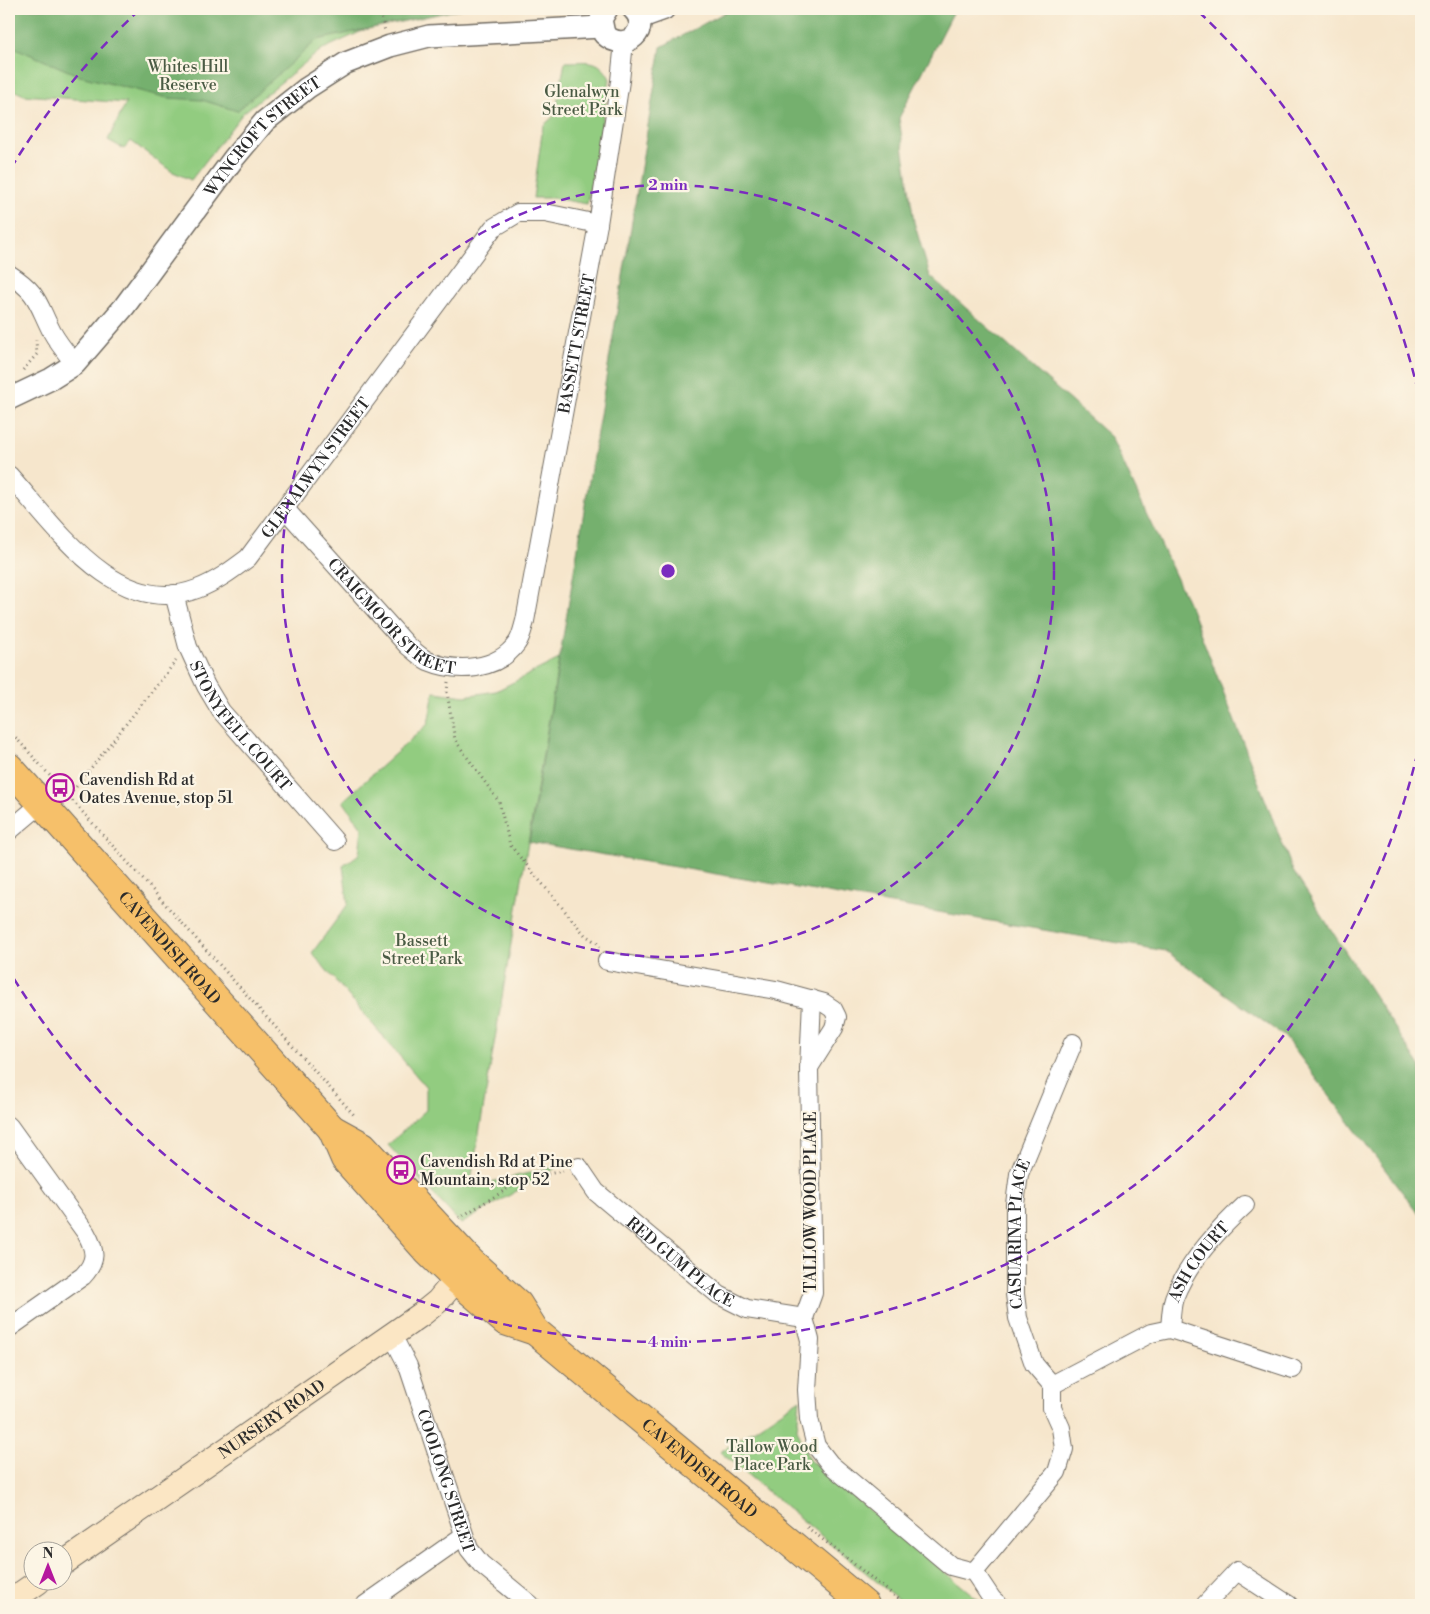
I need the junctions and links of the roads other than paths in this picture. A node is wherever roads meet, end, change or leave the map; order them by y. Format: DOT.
graph roads {
  1 [pos="664,9"];
  2 [pos="636,13"];
  3 [pos="604,18"];
  4 [pos="624,42"];
  5 [pos="598,224"];
  6 [pos="9,274"];
  7 [pos="75,364"];
  8 [pos="9,399"];
  9 [pos="9,475"];
  10 [pos="286,510"];
  11 [pos="174,594"];
  12 [pos="518,643"];
  13 [pos="9,767"];
  14 [pos="41,804"];
  15 [pos="9,831"];
  16 [pos="335,841"];
  17 [pos="607,962"];
  18 [pos="812,999"];
  19 [pos="1073,1043"];
  20 [pos="809,1069"];
  21 [pos="9,1126"];
  22 [pos="578,1167"];
  23 [pos="1245,1205"];
  24 [pos="464,1271"];
  25 [pos="804,1318"];
  26 [pos="9,1328"];
  27 [pos="1170,1329"];
  28 [pos="392,1335"];
  29 [pos="1293,1369"];
  30 [pos="1052,1385"];
  31 [pos="464,1536"];
  32 [pos="72,1557"];
  33 [pos="974,1572"];
  34 [pos="24,1592"];
  35 [pos="9,1602"];
  36 [pos="365,1605"];
  37 [pos="531,1605"];
  38 [pos="865,1605"];
  39 [pos="999,1605"];
  40 [pos="1205,1605"];
  41 [pos="1289,1605"];
  1 -- 2 [label="street"];
  2 -- 4 [label="street"];
  3 -- 4 [label="street"];
  3 -- 7 [label="street, WYNCROFT STREET"];
  4 -- 5 [label="street, BASSETT STREET"];
  5 -- 10 [label="street, GLENALWYN STREET"];
  5 -- 12 [label="street, BASSETT STREET"];
  6 -- 7 [label="street"];
  7 -- 8 [label="street, WYNCROFT STREET"];
  9 -- 11 [label="street, GLENALWYN STREET"];
  10 -- 11 [label="street, GLENALWYN STREET"];
  10 -- 12 [label="street, CRAIGMOOR STREET"];
  11 -- 16 [label="street, STONYFELL COURT"];
  13 -- 14 [label="main road, CAVENDISH ROAD"];
  14 -- 15 [label="street"];
  14 -- 24 [label="main road, CAVENDISH ROAD"];
  17 -- 18 [label="street"];
  18 -- 20 [label="street, TALLOW WOOD PLACE"];
  18 -- 20 [label="street"];
  19 -- 30 [label="street, CASUARINA PLACE"];
  20 -- 25 [label="street, TALLOW WOOD PLACE"];
  21 -- 26 [label="street"];
  22 -- 25 [label="street, RED GUM PLACE"];
  23 -- 27 [label="street, ASH COURT"];
  24 -- 28 [label="main road, NURSERY ROAD"];
  24 -- 38 [label="main road, CAVENDISH ROAD"];
  25 -- 33 [label="street"];
  27 -- 29 [label="street"];
  27 -- 30 [label="street"];
  28 -- 31 [label="street, COOLONG STREET"];
  28 -- 32 [label="main road, NURSERY ROAD"];
  30 -- 33 [label="street"];
  31 -- 36 [label="street"];
  31 -- 37 [label="street, COOLONG STREET"];
  33 -- 39 [label="street"];
  34 -- 35 [label="main road"];
  40 -- 41 [label="street"];
}
